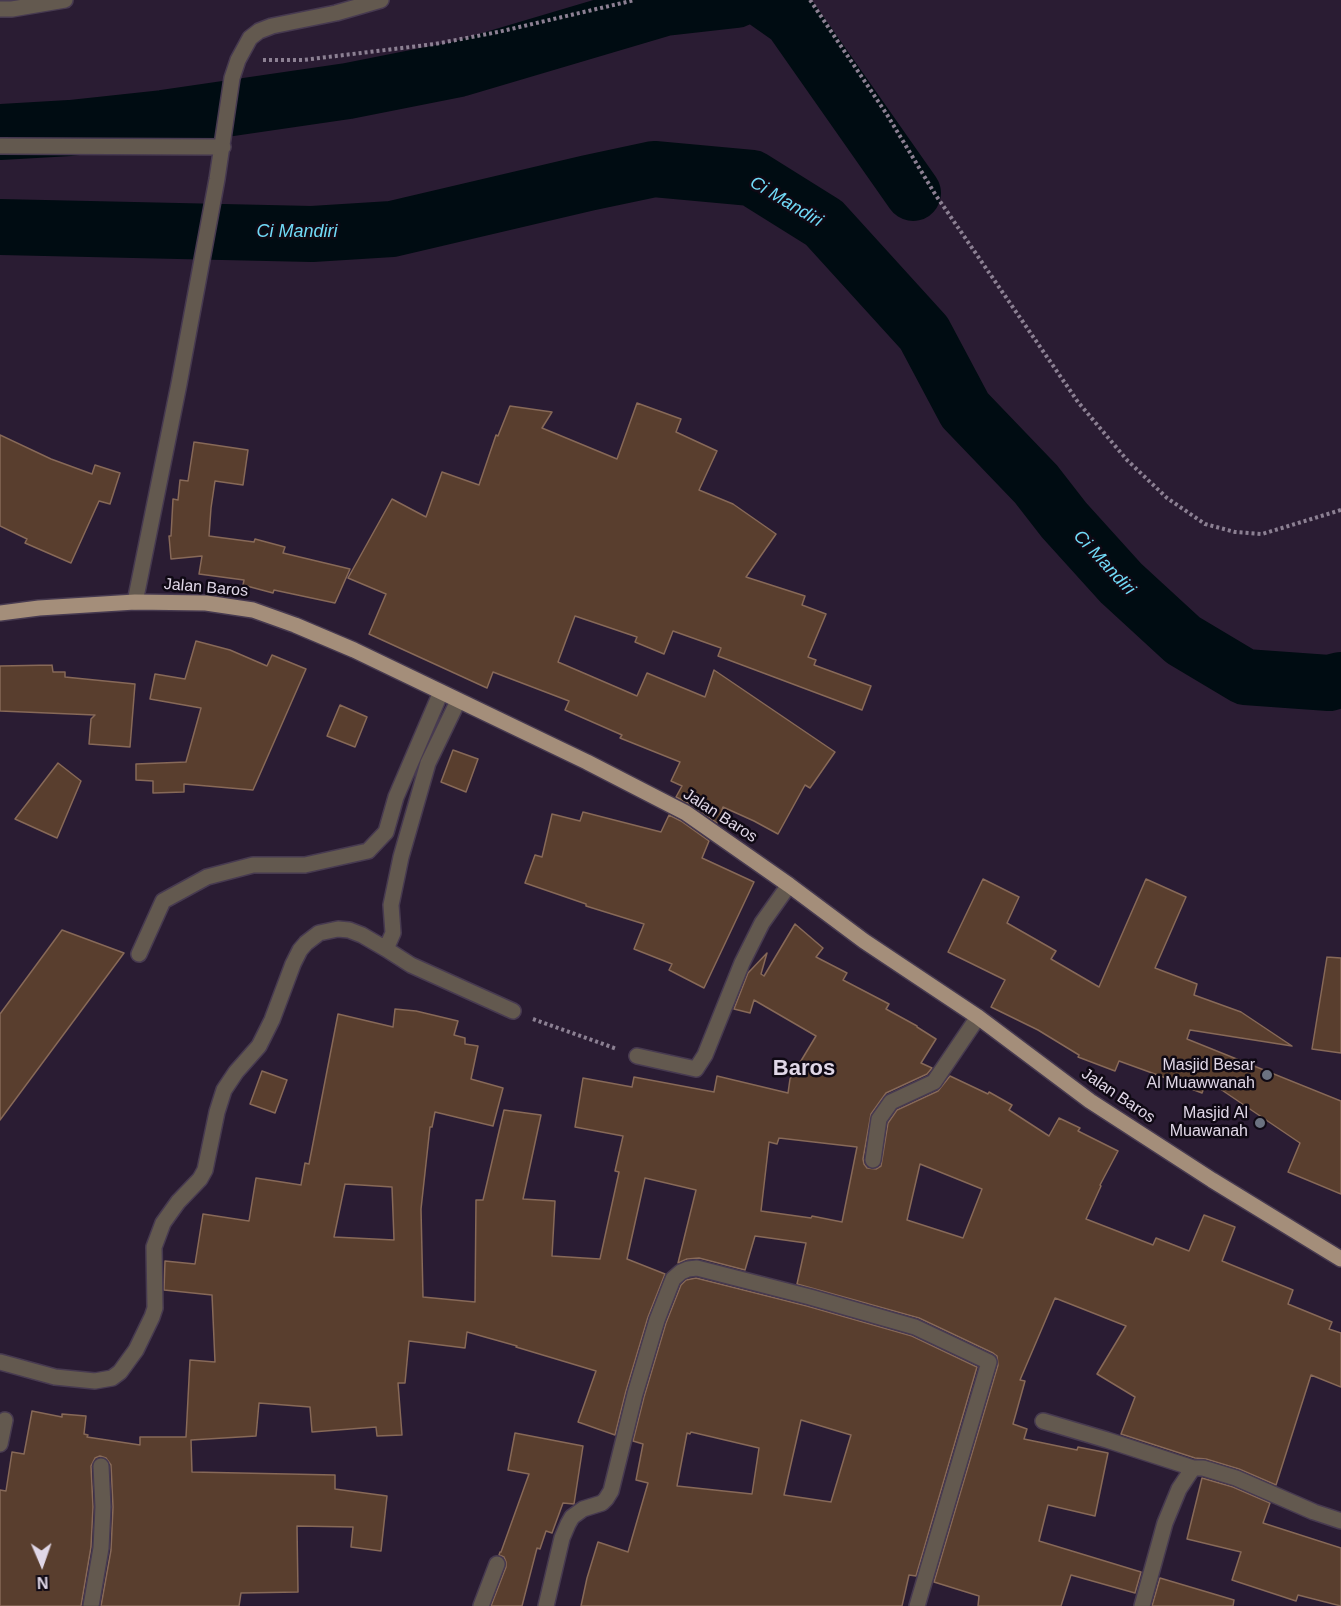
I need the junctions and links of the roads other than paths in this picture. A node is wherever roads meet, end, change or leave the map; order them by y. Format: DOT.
graph roads {
  1 [pos="65,0"];
  2 [pos="381,0"];
  3 [pos="0,9"];
  4 [pos="0,146"];
  5 [pos="223,147"];
  6 [pos="135,602"];
  7 [pos="0,613"];
  8 [pos="441,692"];
  9 [pos="458,701"];
  10 [pos="789,885"];
  11 [pos="386,949"];
  12 [pos="139,954"];
  13 [pos="513,1011"];
  14 [pos="978,1017"];
  15 [pos="637,1056"];
  16 [pos="873,1160"];
  17 [pos="1341,1260"];
  18 [pos="0,1362"];
  19 [pos="5,1420"];
  20 [pos="1043,1422"];
  21 [pos="0,1444"];
  22 [pos="101,1466"];
  23 [pos="1192,1468"];
  24 [pos="1341,1521"];
  25 [pos="497,1564"];
  26 [pos="91,1606"];
  27 [pos="481,1606"];
  28 [pos="546,1606"];
  29 [pos="917,1606"];
  30 [pos="1142,1606"];
  1 -- 3 [label="street"];
  2 -- 5 [label="street"];
  4 -- 5 [label="street"];
  5 -- 6 [label="street"];
  6 -- 7 [label="main road, Jalan Baros"];
  6 -- 8 [label="main road, Jalan Baros"];
  8 -- 9 [label="main road, Jalan Baros"];
  8 -- 12 [label="street"];
  9 -- 10 [label="main road, Jalan Baros"];
  9 -- 11 [label="street"];
  10 -- 14 [label="main road, Jalan Baros"];
  10 -- 15 [label="street"];
  11 -- 13 [label="street"];
  11 -- 18 [label="street"];
  14 -- 16 [label="street"];
  14 -- 17 [label="main road, Jalan Baros"];
  19 -- 21 [label="street"];
  20 -- 23 [label="street"];
  22 -- 26 [label="street"];
  23 -- 24 [label="street"];
  23 -- 30 [label="street"];
  25 -- 27 [label="street"];
  28 -- 29 [label="street"];
}
